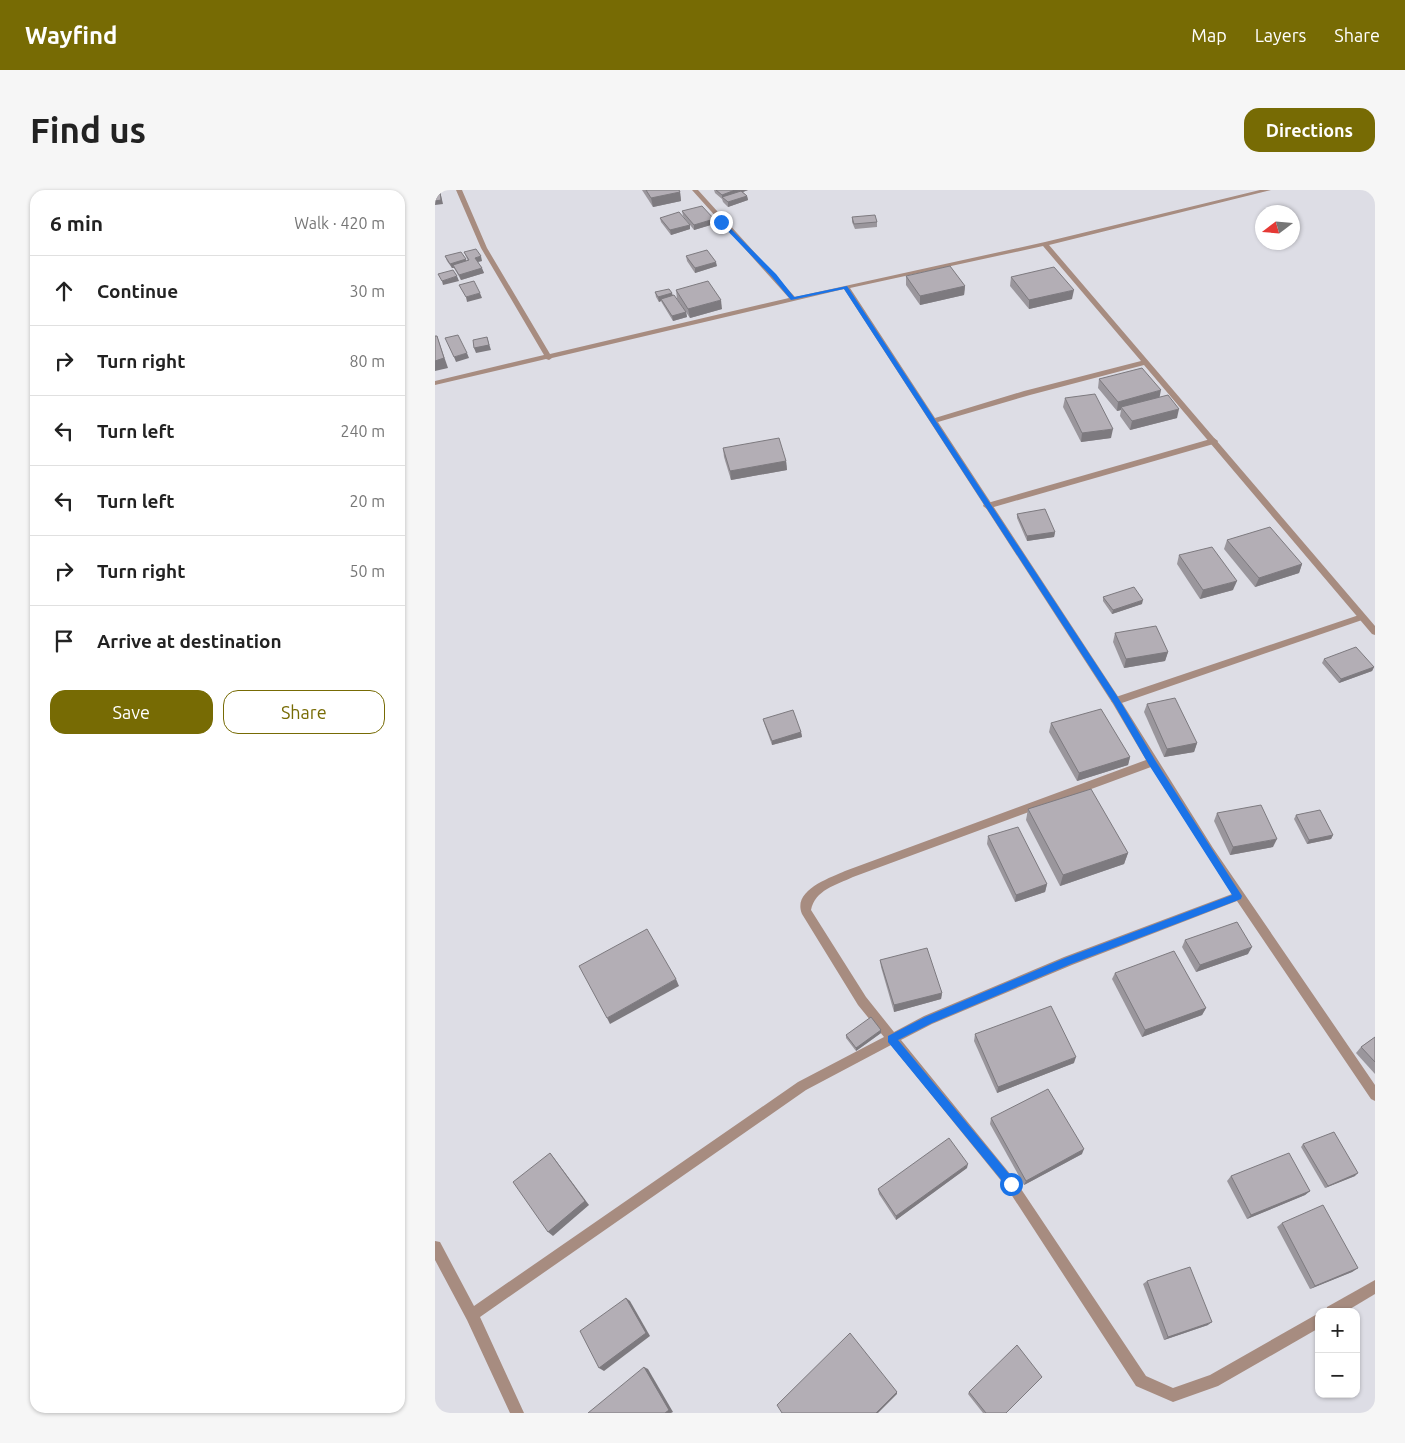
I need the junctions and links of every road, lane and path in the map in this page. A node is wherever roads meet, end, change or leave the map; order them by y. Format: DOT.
graph roads {
  1 [pos="459,190"];
  2 [pos="695,190"];
  3 [pos="1268,190"];
  4 [pos="1045,244"];
  5 [pos="845,287"];
  6 [pos="793,299"];
  7 [pos="549,358"];
  8 [pos="1146,362"];
  9 [pos="435,383"];
  10 [pos="932,421"];
  11 [pos="1214,441"];
  12 [pos="987,506"];
  13 [pos="1362,618"];
  14 [pos="1375,632"];
  15 [pos="1116,702"];
  16 [pos="1152,762"];
  17 [pos="1237,896"];
  18 [pos="891,1039"];
  19 [pos="1375,1095"];
  20 [pos="435,1247"];
  21 [pos="1375,1287"];
  22 [pos="1339,1308"];
  23 [pos="472,1315"];
  24 [pos="1315,1322"];
  25 [pos="517,1413"];
  1 -- 7 [label="street"];
  2 -- 6 [label="street"];
  3 -- 4 [label="street"];
  4 -- 5 [label="street"];
  4 -- 8 [label="street"];
  5 -- 6 [label="street"];
  5 -- 10 [label="street"];
  6 -- 7 [label="street"];
  7 -- 9 [label="street"];
  8 -- 10 [label="street"];
  8 -- 11 [label="street"];
  10 -- 12 [label="street"];
  11 -- 12 [label="street"];
  11 -- 13 [label="street"];
  12 -- 15 [label="street"];
  13 -- 14 [label="street"];
  13 -- 15 [label="street"];
  15 -- 16 [label="street"];
  16 -- 17 [label="street"];
  16 -- 18 [label="street"];
  17 -- 18 [label="street"];
  17 -- 19 [label="street"];
  18 -- 23 [label="street"];
  18 -- 24 [label="street"];
  20 -- 23 [label="street"];
  21 -- 22 [label="street"];
  23 -- 25 [label="street"];
}
